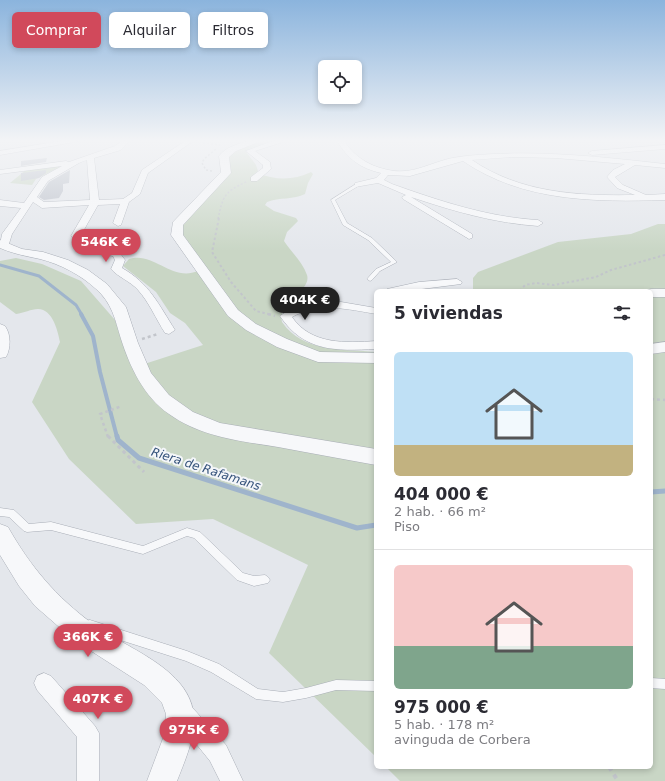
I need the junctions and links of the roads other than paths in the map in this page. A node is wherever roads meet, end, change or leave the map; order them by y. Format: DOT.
graph roads {
  1 [pos="48,177"];
  2 [pos="92,177"];
  3 [pos="143,177"];
  4 [pos="222,177"];
  5 [pos="382,177"];
  6 [pos="499,177"];
  7 [pos="612,177"];
  8 [pos="379,180"];
  9 [pos="358,185"];
  10 [pos="392,187"];
  11 [pos="32,197"];
  12 [pos="665,197"];
  13 [pos="649,198"];
  14 [pos="125,201"];
  15 [pos="0,203"];
  16 [pos="95,203"];
  17 [pos="25,206"];
  18 [pos="0,209"];
  19 [pos="118,223"];
  20 [pos="538,224"];
  21 [pos="469,236"];
  22 [pos="5,247"];
  23 [pos="370,279"];
  24 [pos="457,282"];
  25 [pos="400,289"];
  26 [pos="653,293"];
  27 [pos="665,293"];
  28 [pos="374,311"];
  29 [pos="0,329"];
  30 [pos="169,330"];
  31 [pos="374,345"];
  32 [pos="665,347"];
  33 [pos="653,350"];
  34 [pos="0,353"];
  35 [pos="374,358"];
  36 [pos="374,457"];
  37 [pos="0,512"];
  38 [pos="0,534"];
  39 [pos="265,580"];
  40 [pos="62,615"];
  41 [pos="653,683"];
  42 [pos="44,684"];
  43 [pos="665,684"];
  44 [pos="374,686"];
  45 [pos="178,706"];
  46 [pos="88,781"];
  47 [pos="162,781"];
  48 [pos="232,781"];
  1 -- 11 [label="street"];
  2 -- 16 [label="street"];
  3 -- 14 [label="street"];
  4 -- 35 [label="street"];
  5 -- 8 [label="street"];
  6 -- 13 [label="street"];
  7 -- 13 [label="street"];
  8 -- 9 [label="street"];
  8 -- 10 [label="street"];
  9 -- 23 [label="lane"];
  10 -- 20 [label="street"];
  10 -- 21 [label="street"];
  11 -- 16 [label="street"];
  11 -- 17 [label="street"];
  12 -- 13 [label="street"];
  14 -- 16 [label="street"];
  14 -- 19 [label="street"];
  15 -- 17 [label="street"];
  16 -- 30 [label="street"];
  17 -- 18 [label="street"];
  17 -- 22 [label="street"];
  22 -- 36 [label="street"];
  24 -- 25 [label="street"];
  26 -- 27 [label="street"];
  28 -- 31 [label="street"];
  29 -- 34 [label="street"];
  32 -- 33 [label="street"];
  37 -- 39 [label="lane"];
  38 -- 40 [label="street"];
  40 -- 44 [label="lane"];
  40 -- 45 [label="street"];
  41 -- 43 [label="lane"];
  42 -- 46 [label="street"];
  45 -- 47 [label="street"];
  45 -- 48 [label="street"];
}
